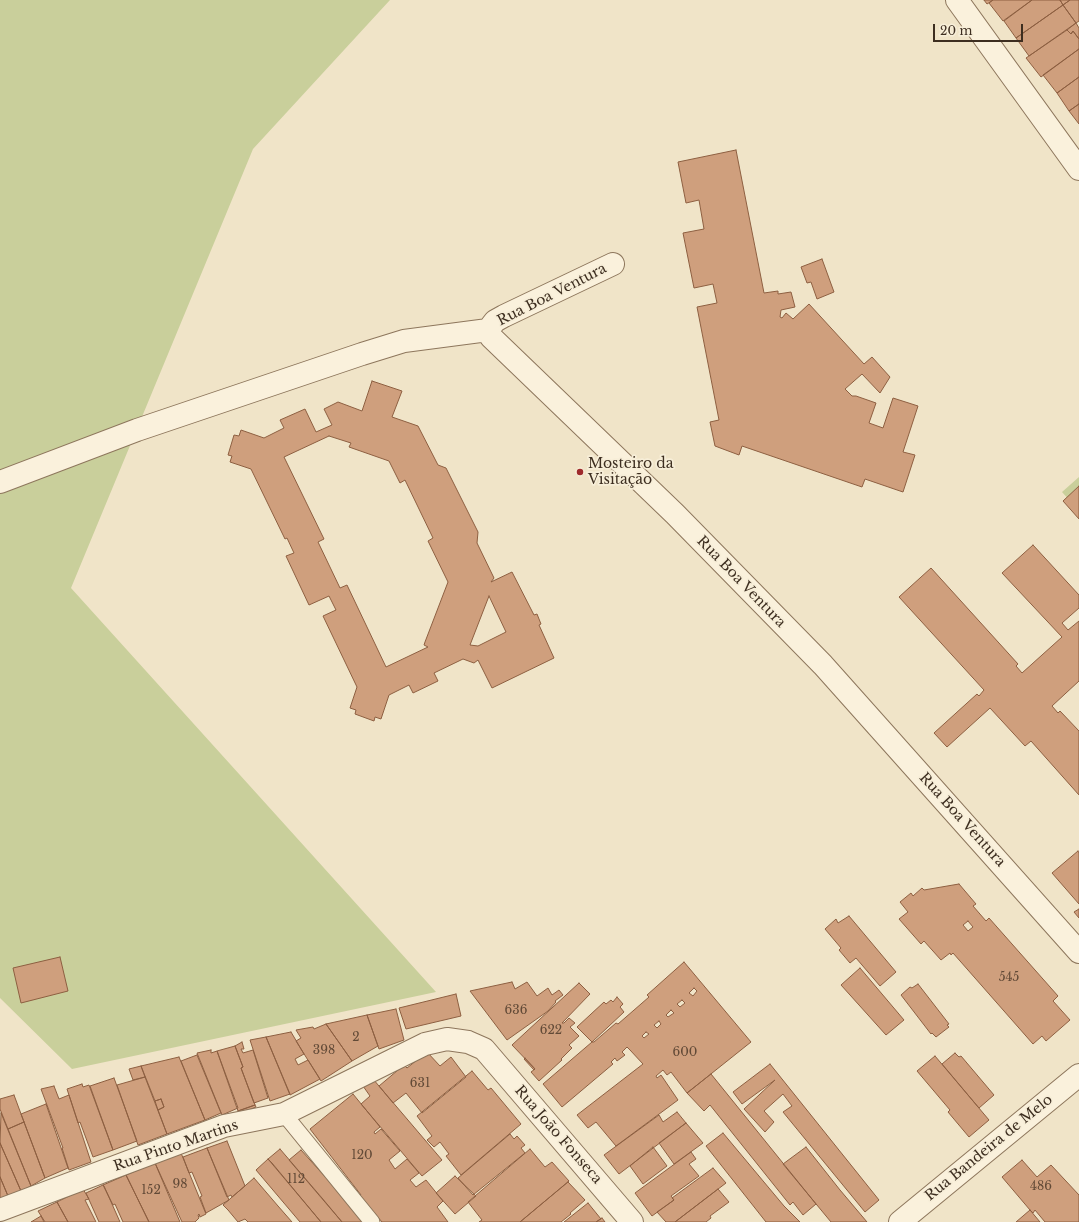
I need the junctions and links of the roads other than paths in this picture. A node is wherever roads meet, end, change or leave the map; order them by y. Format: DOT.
graph roads {
  1 [pos="957,0"];
  2 [pos="1079,169"];
  3 [pos="613,264"];
  4 [pos="488,330"];
  5 [pos="0,482"];
  6 [pos="1079,952"];
  7 [pos="484,1049"];
  8 [pos="1079,1075"];
  9 [pos="284,1114"];
  10 [pos="0,1210"];
  11 [pos="372,1222"];
  12 [pos="632,1222"];
  13 [pos="900,1222"];
  1 -- 2 [label="street"];
  3 -- 4 [label="street, Rua Boa Ventura"];
  4 -- 5 [label="street"];
  4 -- 6 [label="street, Rua Boa Ventura"];
  7 -- 9 [label="street, Rua Pinto Martins"];
  7 -- 12 [label="street, Rua João Fonseca"];
  8 -- 13 [label="street, Rua Bandeira de Melo"];
  9 -- 10 [label="street, Rua Pinto Martins"];
  9 -- 11 [label="lane"];
}
